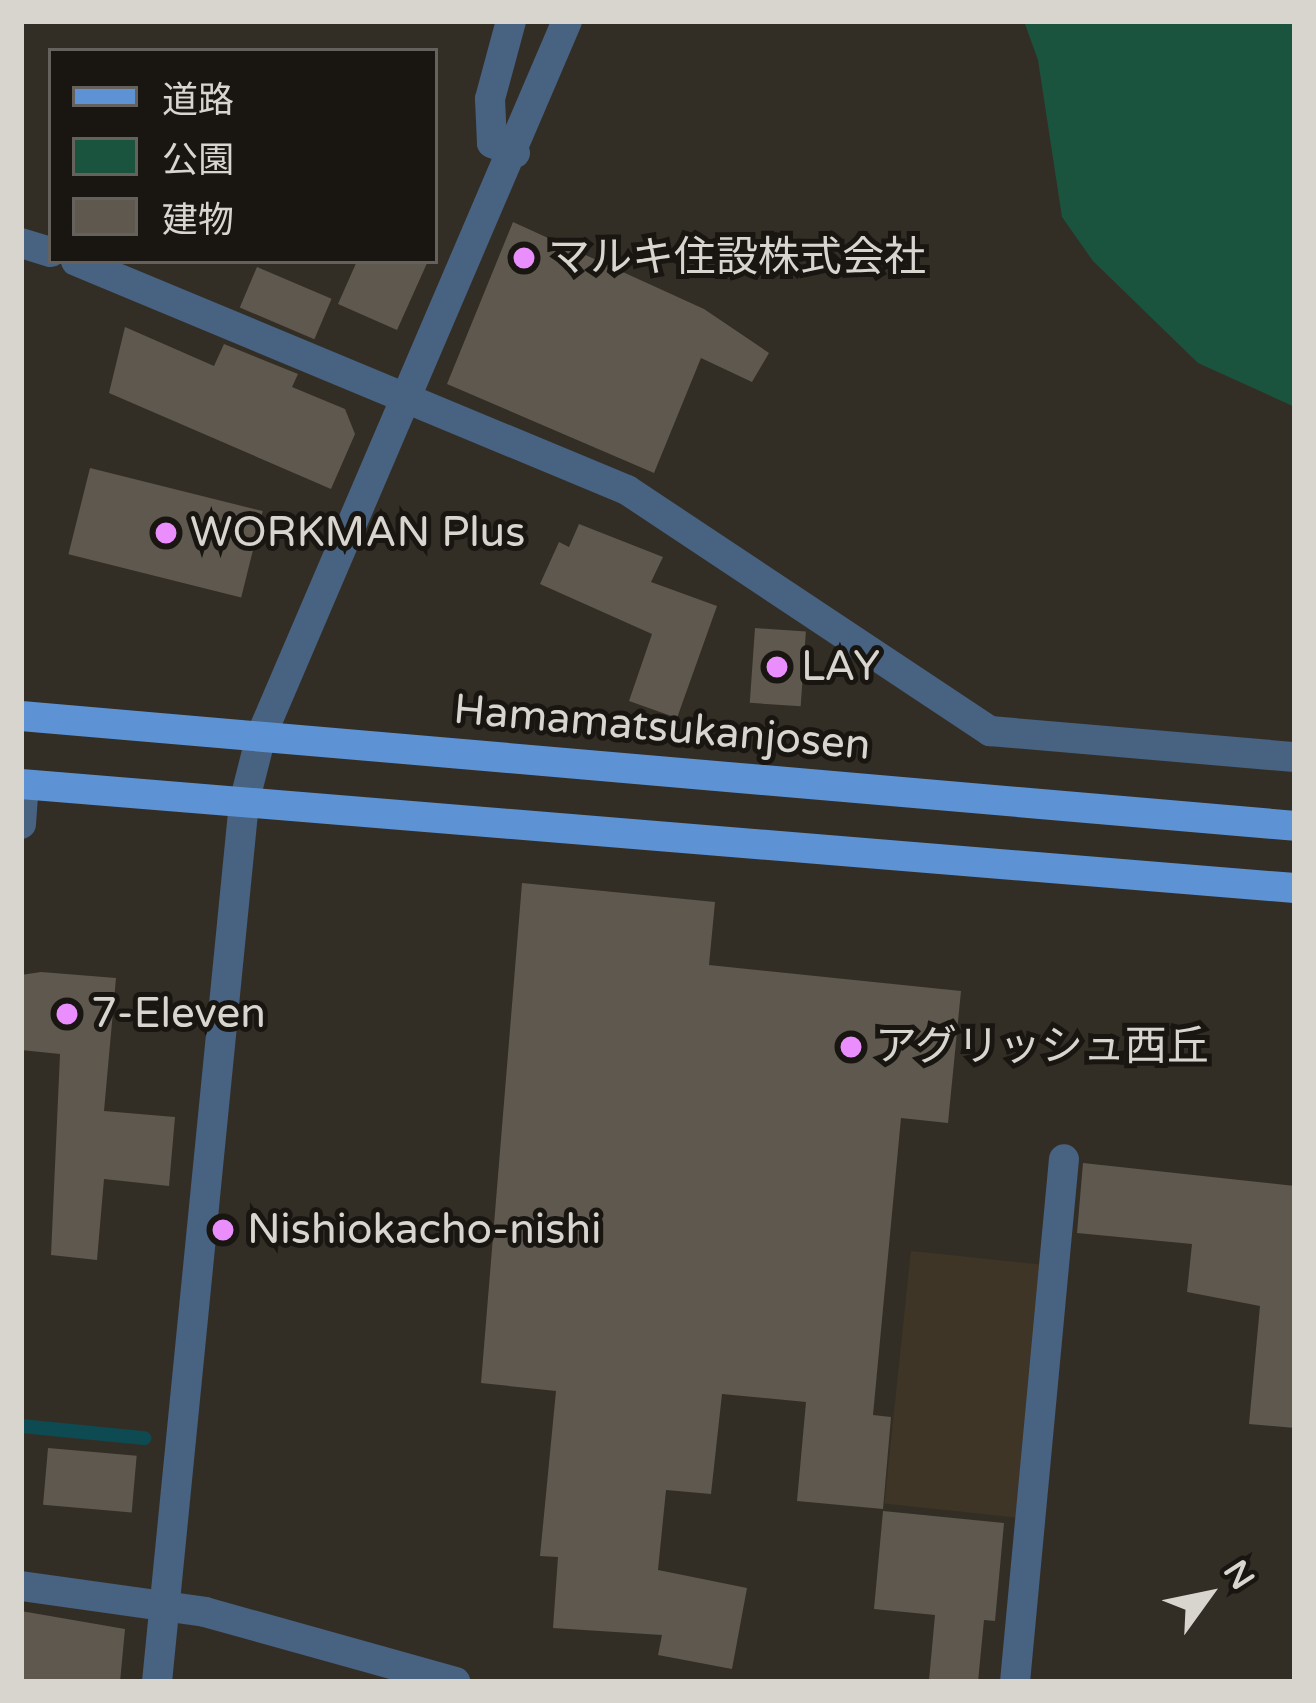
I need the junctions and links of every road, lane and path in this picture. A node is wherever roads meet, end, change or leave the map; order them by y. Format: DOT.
graph roads {
  1 [pos="511,21"];
  2 [pos="567,21"];
  3 [pos="515,153"];
  4 [pos="83,264"];
  5 [pos="406,399"];
  6 [pos="21,716"];
  7 [pos="262,736"];
  8 [pos="1295,757"];
  9 [pos="23,785"];
  10 [pos="244,803"];
  11 [pos="21,824"];
  12 [pos="1295,826"];
  13 [pos="1295,888"];
  14 [pos="1064,1159"];
  15 [pos="21,1586"];
  16 [pos="164,1604"];
  17 [pos="157,1682"];
  18 [pos="455,1682"];
  19 [pos="1015,1682"];
  1 -- 3 [label="street"];
  2 -- 3 [label="street"];
  3 -- 5 [label="street"];
  4 -- 5 [label="street"];
  5 -- 7 [label="street"];
  5 -- 8 [label="street"];
  6 -- 7 [label="main road, Hamamatsukanjosen"];
  7 -- 10 [label="street"];
  7 -- 12 [label="main road, Hamamatsukanjosen"];
  9 -- 10 [label="main road"];
  9 -- 11 [label="street"];
  10 -- 13 [label="main road"];
  10 -- 16 [label="street"];
  14 -- 19 [label="street"];
  15 -- 16 [label="street"];
  16 -- 17 [label="street"];
  16 -- 18 [label="street"];
}
